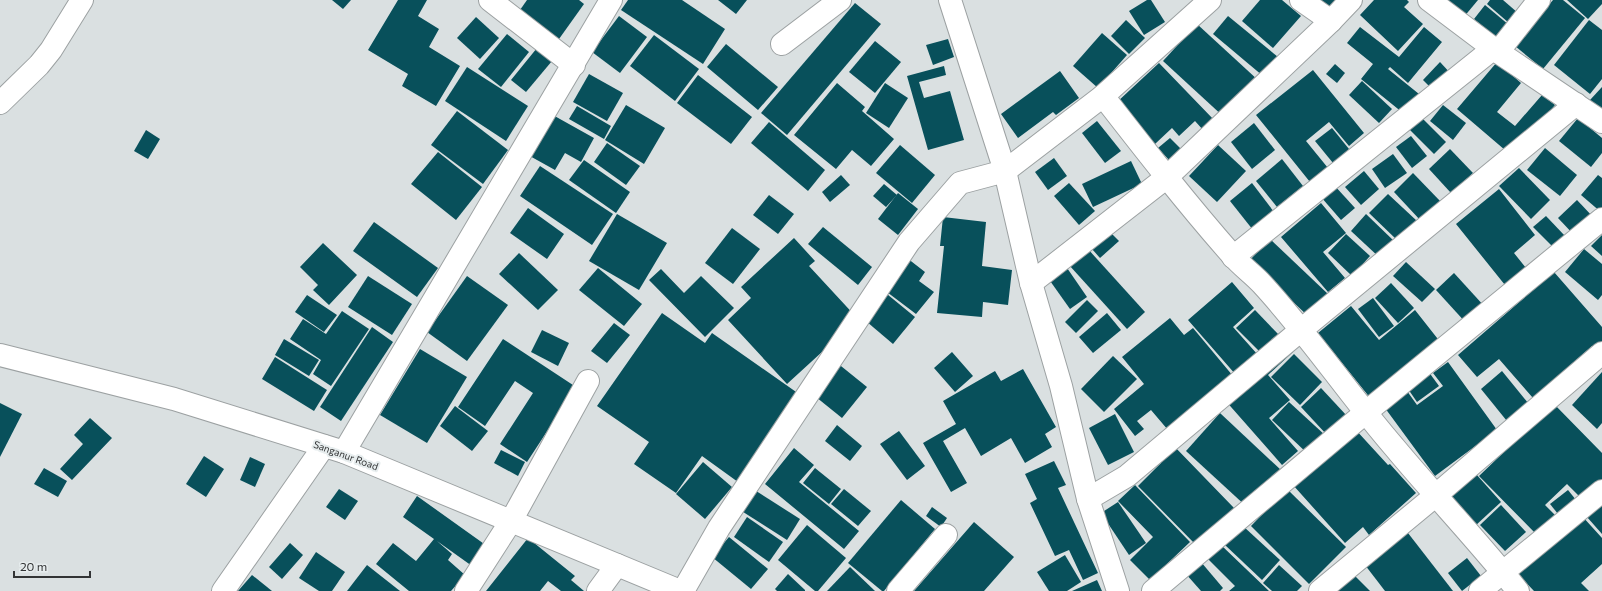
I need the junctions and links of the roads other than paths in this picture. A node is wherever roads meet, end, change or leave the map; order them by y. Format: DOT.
graph roads {
  1 [pos="82,0"];
  2 [pos="490,0"];
  3 [pos="611,0"];
  4 [pos="840,0"];
  5 [pos="950,0"];
  6 [pos="1210,0"];
  7 [pos="1301,0"];
  8 [pos="1351,0"];
  9 [pos="1430,0"];
  10 [pos="1539,0"];
  11 [pos="1331,22"];
  12 [pos="782,44"];
  13 [pos="1496,50"];
  14 [pos="574,65"];
  15 [pos="1103,96"];
  16 [pos="0,103"];
  17 [pos="1576,104"];
  18 [pos="1602,122"];
  19 [pos="1004,171"];
  20 [pos="1167,177"];
  21 [pos="1602,219"];
  22 [pos="1233,257"];
  23 [pos="1031,283"];
  24 [pos="1300,330"];
  25 [pos="1602,353"];
  26 [pos="0,355"];
  27 [pos="588,381"];
  28 [pos="1365,413"];
  29 [pos="324,446"];
  30 [pos="344,452"];
  31 [pos="1602,491"];
  32 [pos="1435,496"];
  33 [pos="1088,499"];
  34 [pos="511,521"];
  35 [pos="946,535"];
  36 [pos="617,565"];
  37 [pos="1503,572"];
  38 [pos="223,591"];
  39 [pos="466,591"];
  40 [pos="598,591"];
  41 [pos="680,591"];
  42 [pos="683,591"];
  43 [pos="898,591"];
  44 [pos="1118,591"];
  45 [pos="1153,591"];
  46 [pos="1320,591"];
  47 [pos="1480,591"];
  48 [pos="1518,591"];
  1 -- 16 [label="street"];
  2 -- 14 [label="street"];
  3 -- 14 [label="street"];
  4 -- 12 [label="street"];
  5 -- 19 [label="street"];
  6 -- 15 [label="street"];
  7 -- 11 [label="street"];
  8 -- 11 [label="street"];
  9 -- 13 [label="street"];
  10 -- 13 [label="street"];
  11 -- 20 [label="street"];
  13 -- 17 [label="street"];
  13 -- 22 [label="street"];
  14 -- 30 [label="street"];
  15 -- 19 [label="street"];
  15 -- 20 [label="street"];
  17 -- 18 [label="street"];
  17 -- 24 [label="street"];
  19 -- 23 [label="street"];
  19 -- 42 [label="street"];
  20 -- 22 [label="street"];
  20 -- 23 [label="street"];
  21 -- 28 [label="street"];
  22 -- 24 [label="street"];
  23 -- 33 [label="street"];
  24 -- 28 [label="street"];
  24 -- 33 [label="street"];
  25 -- 32 [label="street"];
  26 -- 29 [label="street, Sanganur Road"];
  27 -- 34 [label="street"];
  28 -- 32 [label="street"];
  28 -- 45 [label="street"];
  29 -- 30 [label="street, Sanganur Road"];
  29 -- 38 [label="street"];
  30 -- 34 [label="street, Sanganur Road"];
  31 -- 37 [label="street"];
  32 -- 37 [label="street"];
  32 -- 46 [label="street"];
  33 -- 44 [label="street"];
  34 -- 36 [label="street, Sanganur Road"];
  34 -- 39 [label="street"];
  35 -- 43 [label="street"];
  36 -- 40 [label="street"];
  36 -- 41 [label="street, Sanganur Road"];
  37 -- 47 [label="street"];
  37 -- 48 [label="street"];
}
